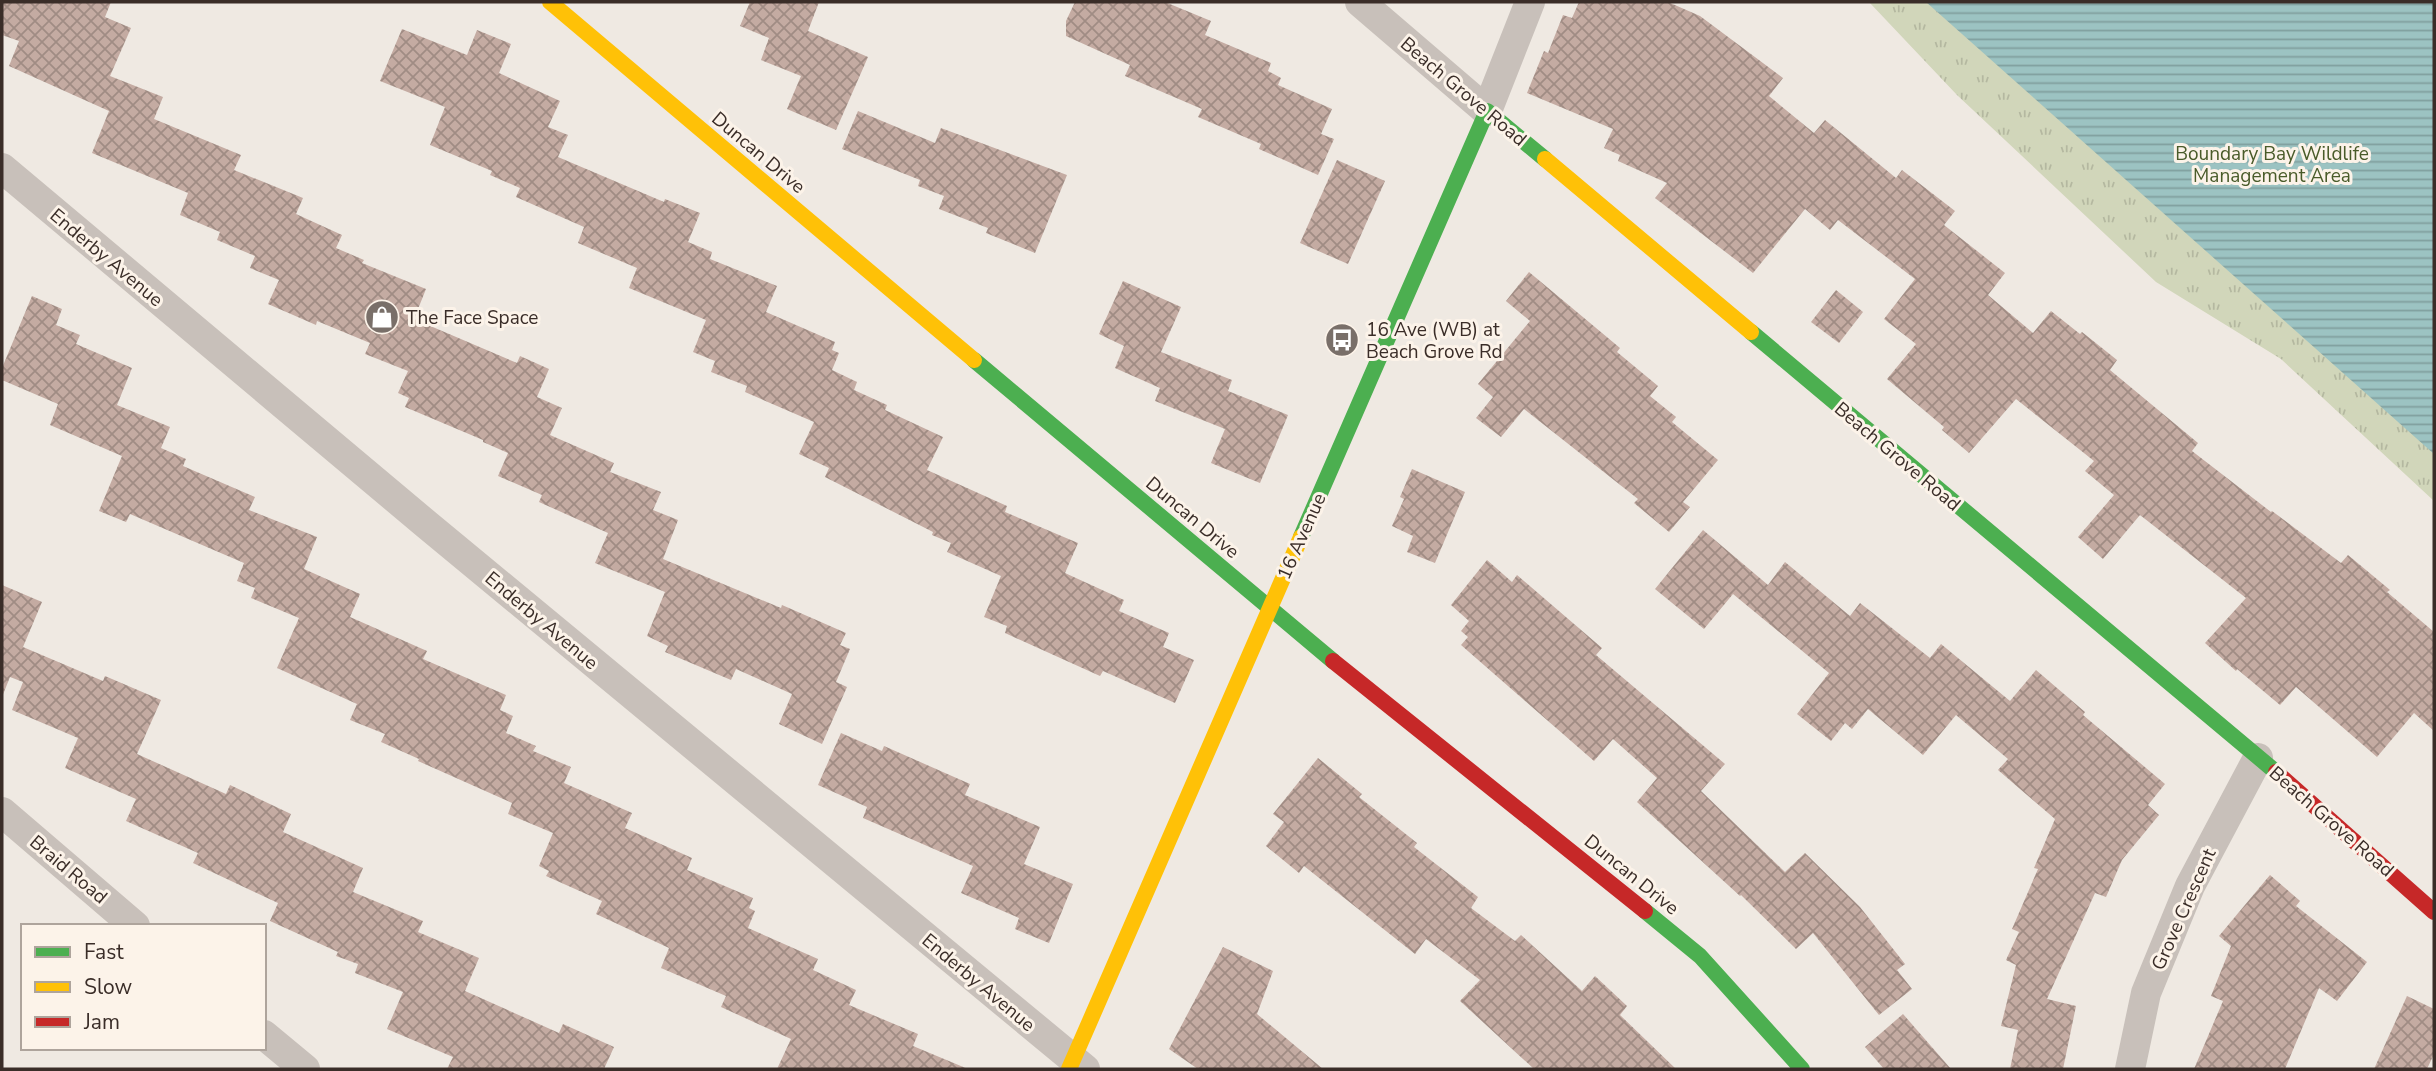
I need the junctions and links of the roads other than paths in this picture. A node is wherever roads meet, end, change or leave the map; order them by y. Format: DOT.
graph roads {
  1 [pos="550,2"];
  2 [pos="1360,2"];
  3 [pos="1530,2"];
  4 [pos="1487,111"];
  5 [pos="2,168"];
  6 [pos="1269,609"];
  7 [pos="2258,758"];
  8 [pos="2,812"];
  9 [pos="2434,912"];
  10 [pos="133,924"];
  11 [pos="266,1037"];
  12 [pos="1075,1066"];
  13 [pos="305,1069"];
  14 [pos="1802,1069"];
  15 [pos="2130,1069"];
  1 -- 6 [label="street, Duncan Drive"];
  2 -- 4 [label="street, Beach Grove Road"];
  3 -- 4 [label="street, 16 Avenue"];
  4 -- 6 [label="street, 16 Avenue"];
  4 -- 7 [label="street, Beach Grove Road"];
  5 -- 12 [label="street, Enderby Avenue"];
  6 -- 12 [label="street, 16 Avenue"];
  6 -- 14 [label="street, Duncan Drive"];
  7 -- 9 [label="street, Beach Grove Road"];
  7 -- 15 [label="street, Grove Crescent"];
  8 -- 10 [label="street, Braid Road"];
  11 -- 13 [label="street"];
}
